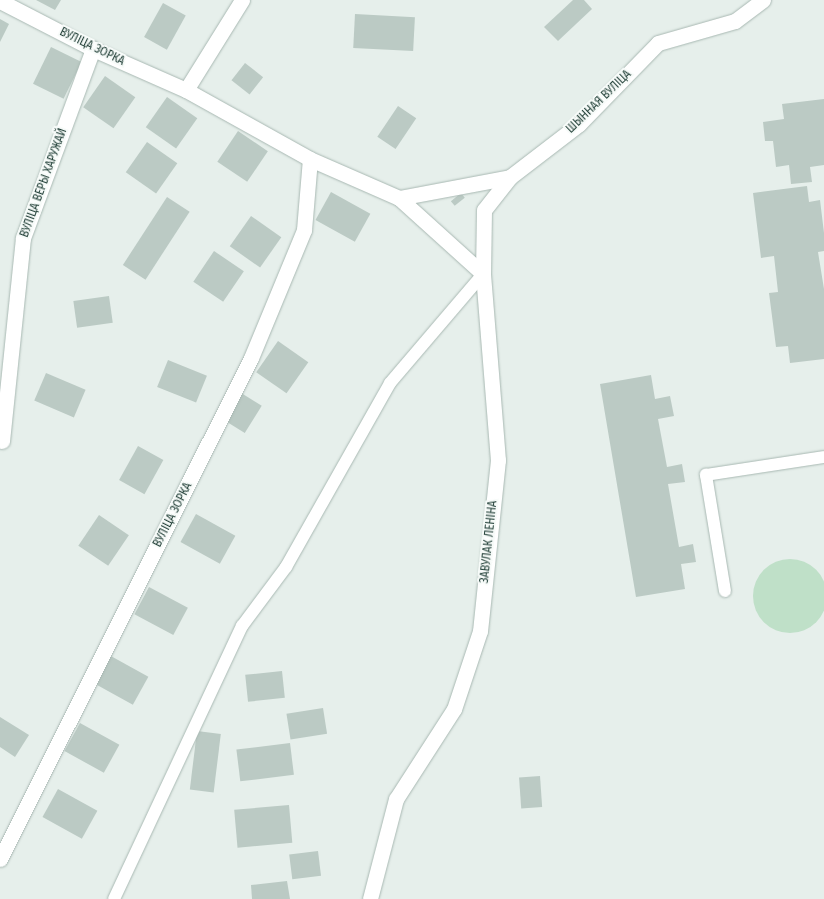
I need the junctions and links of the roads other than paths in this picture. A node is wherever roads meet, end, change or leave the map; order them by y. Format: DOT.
graph roads {
  1 [pos="242,0"];
  2 [pos="763,0"];
  3 [pos="0,1"];
  4 [pos="93,49"];
  5 [pos="186,90"];
  6 [pos="310,159"];
  7 [pos="510,177"];
  8 [pos="399,198"];
  9 [pos="482,274"];
  10 [pos="2,441"];
  11 [pos="824,457"];
  12 [pos="724,592"];
  13 [pos="0,859"];
  14 [pos="114,899"];
  15 [pos="370,899"];
  1 -- 5 [label="street"];
  2 -- 7 [label="street, ШЫННАЯ ВУЛІЦА"];
  3 -- 4 [label="street, ВУЛІЦА ЗОРКА"];
  4 -- 5 [label="street, ВУЛІЦА ЗОРКА"];
  4 -- 10 [label="street, ВУЛІЦА ВЕРЫ ХАРУЖАЙ"];
  5 -- 6 [label="street, ВУЛІЦА ЗОРКА"];
  6 -- 8 [label="street, ВУЛІЦА ЗОРКА"];
  6 -- 13 [label="street, ВУЛІЦА ЗОРКА"];
  7 -- 8 [label="street, ШЫННАЯ ВУЛІЦА"];
  7 -- 9 [label="street, ЗАВУЛАК ЛЕНІНА"];
  8 -- 9 [label="street"];
  9 -- 14 [label="lane"];
  9 -- 15 [label="street, ЗАВУЛАК ЛЕНІНА"];
  11 -- 12 [label="lane"];
}
